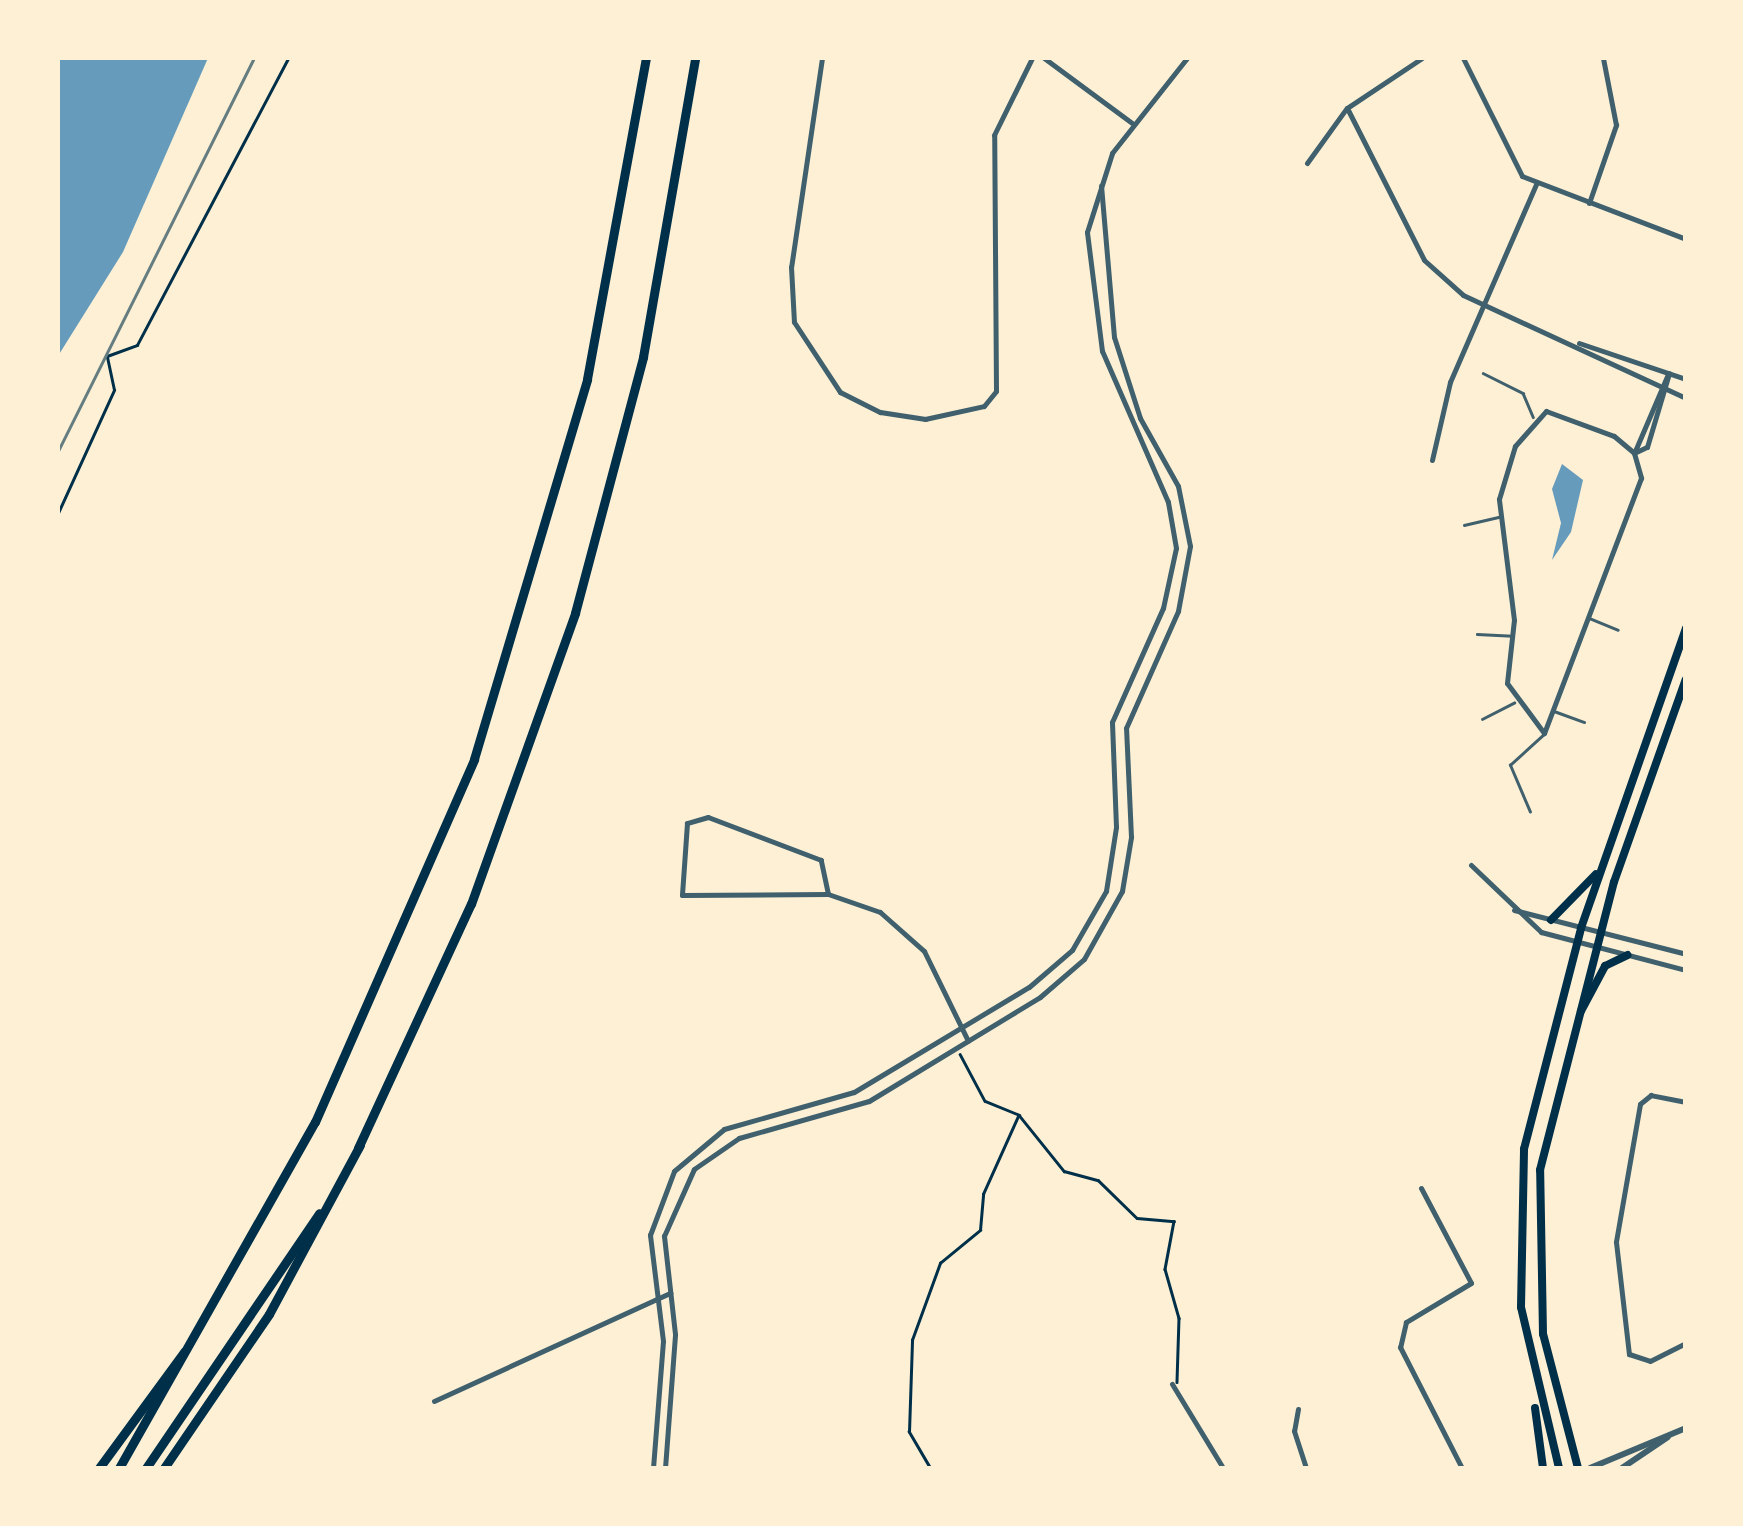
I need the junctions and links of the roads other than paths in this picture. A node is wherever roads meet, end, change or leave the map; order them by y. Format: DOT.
graph roads {
  1 [pos="646,58"];
  2 [pos="696,58"];
  3 [pos="822,58"];
  4 [pos="1032,58"];
  5 [pos="1044,58"];
  6 [pos="1187,58"];
  7 [pos="1422,58"];
  8 [pos="1463,58"];
  9 [pos="1603,58"];
  10 [pos="1347,108"];
  11 [pos="1132,123"];
  12 [pos="1306,163"];
  13 [pos="1100,183"];
  14 [pos="1536,183"];
  15 [pos="1589,203"];
  16 [pos="1686,239"];
  17 [pos="1489,306"];
  18 [pos="1576,342"];
  19 [pos="1669,372"];
  20 [pos="1483,373"];
  21 [pos="1686,379"];
  22 [pos="1660,386"];
  23 [pos="1668,391"];
  24 [pos="1686,398"];
  25 [pos="1533,416"];
  26 [pos="1634,453"];
  27 [pos="1432,460"];
  28 [pos="1502,516"];
  29 [pos="1464,525"];
  30 [pos="1589,618"];
  31 [pos="1686,628"];
  32 [pos="1618,630"];
  33 [pos="1476,634"];
  34 [pos="1514,636"];
  35 [pos="1686,679"];
  36 [pos="1514,703"];
  37 [pos="1554,711"];
  38 [pos="1482,718"];
  39 [pos="1584,722"];
  40 [pos="1544,733"];
  41 [pos="1109,743"];
  42 [pos="1124,744"];
  43 [pos="1530,812"];
  44 [pos="1471,866"];
  45 [pos="1599,871"];
  46 [pos="828,894"];
  47 [pos="1512,910"];
  48 [pos="1094,918"];
  49 [pos="1551,920"];
  50 [pos="1107,924"];
  51 [pos="1580,928"];
  52 [pos="1600,932"];
  53 [pos="1578,942"];
  54 [pos="1596,947"];
  55 [pos="1686,954"];
  56 [pos="1628,955"];
  57 [pos="1686,970"];
  58 [pos="962,1028"];
  59 [pos="1571,1033"];
  60 [pos="968,1041"];
  61 [pos="1686,1102"];
  62 [pos="826,1103"];
  63 [pos="830,1117"];
  64 [pos="360,1145"];
  65 [pos="696,1148"];
  66 [pos="705,1158"];
  67 [pos="1421,1188"];
  68 [pos="670,1293"];
  69 [pos="658,1298"];
  70 [pos="202,1331"];
  71 [pos="1686,1343"];
  72 [pos="1531,1374"];
  73 [pos="1173,1386"];
  74 [pos="434,1401"];
  75 [pos="1298,1408"];
  76 [pos="1686,1428"];
  77 [pos="1668,1436"];
  78 [pos="99,1468"];
  79 [pos="119,1468"];
  80 [pos="146,1468"];
  81 [pos="164,1468"];
  82 [pos="653,1468"];
  83 [pos="665,1468"];
  84 [pos="1223,1468"];
  85 [pos="1306,1468"];
  86 [pos="1462,1468"];
  87 [pos="1543,1468"];
  88 [pos="1559,1468"];
  89 [pos="1578,1468"];
  90 [pos="1590,1468"];
  91 [pos="1622,1468"];
  1 -- 70 [label="highway"];
  2 -- 64 [label="highway"];
  3 -- 4 [label="street"];
  5 -- 11 [label="street"];
  6 -- 11 [label="street"];
  7 -- 10 [label="street"];
  8 -- 14 [label="street"];
  9 -- 15 [label="street"];
  10 -- 12 [label="street"];
  10 -- 17 [label="street"];
  11 -- 13 [label="street"];
  13 -- 41 [label="street"];
  13 -- 42 [label="street"];
  14 -- 15 [label="street"];
  14 -- 17 [label="street"];
  15 -- 16 [label="street"];
  17 -- 18 [label="street"];
  17 -- 27 [label="street"];
  18 -- 19 [label="street"];
  18 -- 22 [label="street"];
  19 -- 21 [label="street"];
  19 -- 22 [label="street"];
  19 -- 23 [label="street"];
  20 -- 25 [label="lane"];
  22 -- 23 [label="street"];
  22 -- 26 [label="street"];
  23 -- 24 [label="street"];
  23 -- 26 [label="street"];
  25 -- 26 [label="street"];
  25 -- 28 [label="street"];
  26 -- 30 [label="street"];
  28 -- 29 [label="lane"];
  28 -- 34 [label="street"];
  30 -- 32 [label="lane"];
  30 -- 37 [label="street"];
  31 -- 45 [label="main road"];
  33 -- 34 [label="lane"];
  34 -- 36 [label="street"];
  35 -- 52 [label="main road"];
  36 -- 38 [label="lane"];
  36 -- 40 [label="street"];
  37 -- 39 [label="lane"];
  37 -- 40 [label="street"];
  40 -- 43 [label="lane"];
  41 -- 42 [label="street"];
  41 -- 48 [label="street"];
  42 -- 50 [label="street"];
  44 -- 47 [label="street"];
  45 -- 49 [label="main road"];
  45 -- 51 [label="main road"];
  46 -- 46 [label="street"];
  46 -- 58 [label="street"];
  47 -- 49 [label="street"];
  47 -- 53 [label="street"];
  48 -- 50 [label="street"];
  48 -- 58 [label="street"];
  49 -- 51 [label="street"];
  50 -- 60 [label="street"];
  51 -- 52 [label="street"];
  51 -- 53 [label="main road"];
  52 -- 54 [label="main road"];
  52 -- 55 [label="street"];
  53 -- 54 [label="street"];
  53 -- 72 [label="main road"];
  54 -- 56 [label="street"];
  54 -- 59 [label="main road"];
  56 -- 57 [label="street"];
  56 -- 59 [label="main road"];
  58 -- 60 [label="street"];
  58 -- 62 [label="street"];
  59 -- 89 [label="main road"];
  60 -- 63 [label="street"];
  61 -- 71 [label="street"];
  62 -- 63 [label="street"];
  62 -- 65 [label="street"];
  63 -- 66 [label="street"];
  64 -- 80 [label="highway"];
  64 -- 81 [label="highway"];
  65 -- 66 [label="street"];
  65 -- 69 [label="street"];
  66 -- 68 [label="street"];
  67 -- 86 [label="street"];
  68 -- 69 [label="street"];
  68 -- 83 [label="street"];
  69 -- 74 [label="street"];
  69 -- 82 [label="street"];
  70 -- 78 [label="highway"];
  70 -- 79 [label="highway"];
  72 -- 87 [label="main road"];
  72 -- 88 [label="main road"];
  73 -- 84 [label="street"];
  75 -- 85 [label="street"];
  76 -- 77 [label="street"];
  77 -- 90 [label="street"];
  77 -- 91 [label="street"];
}
